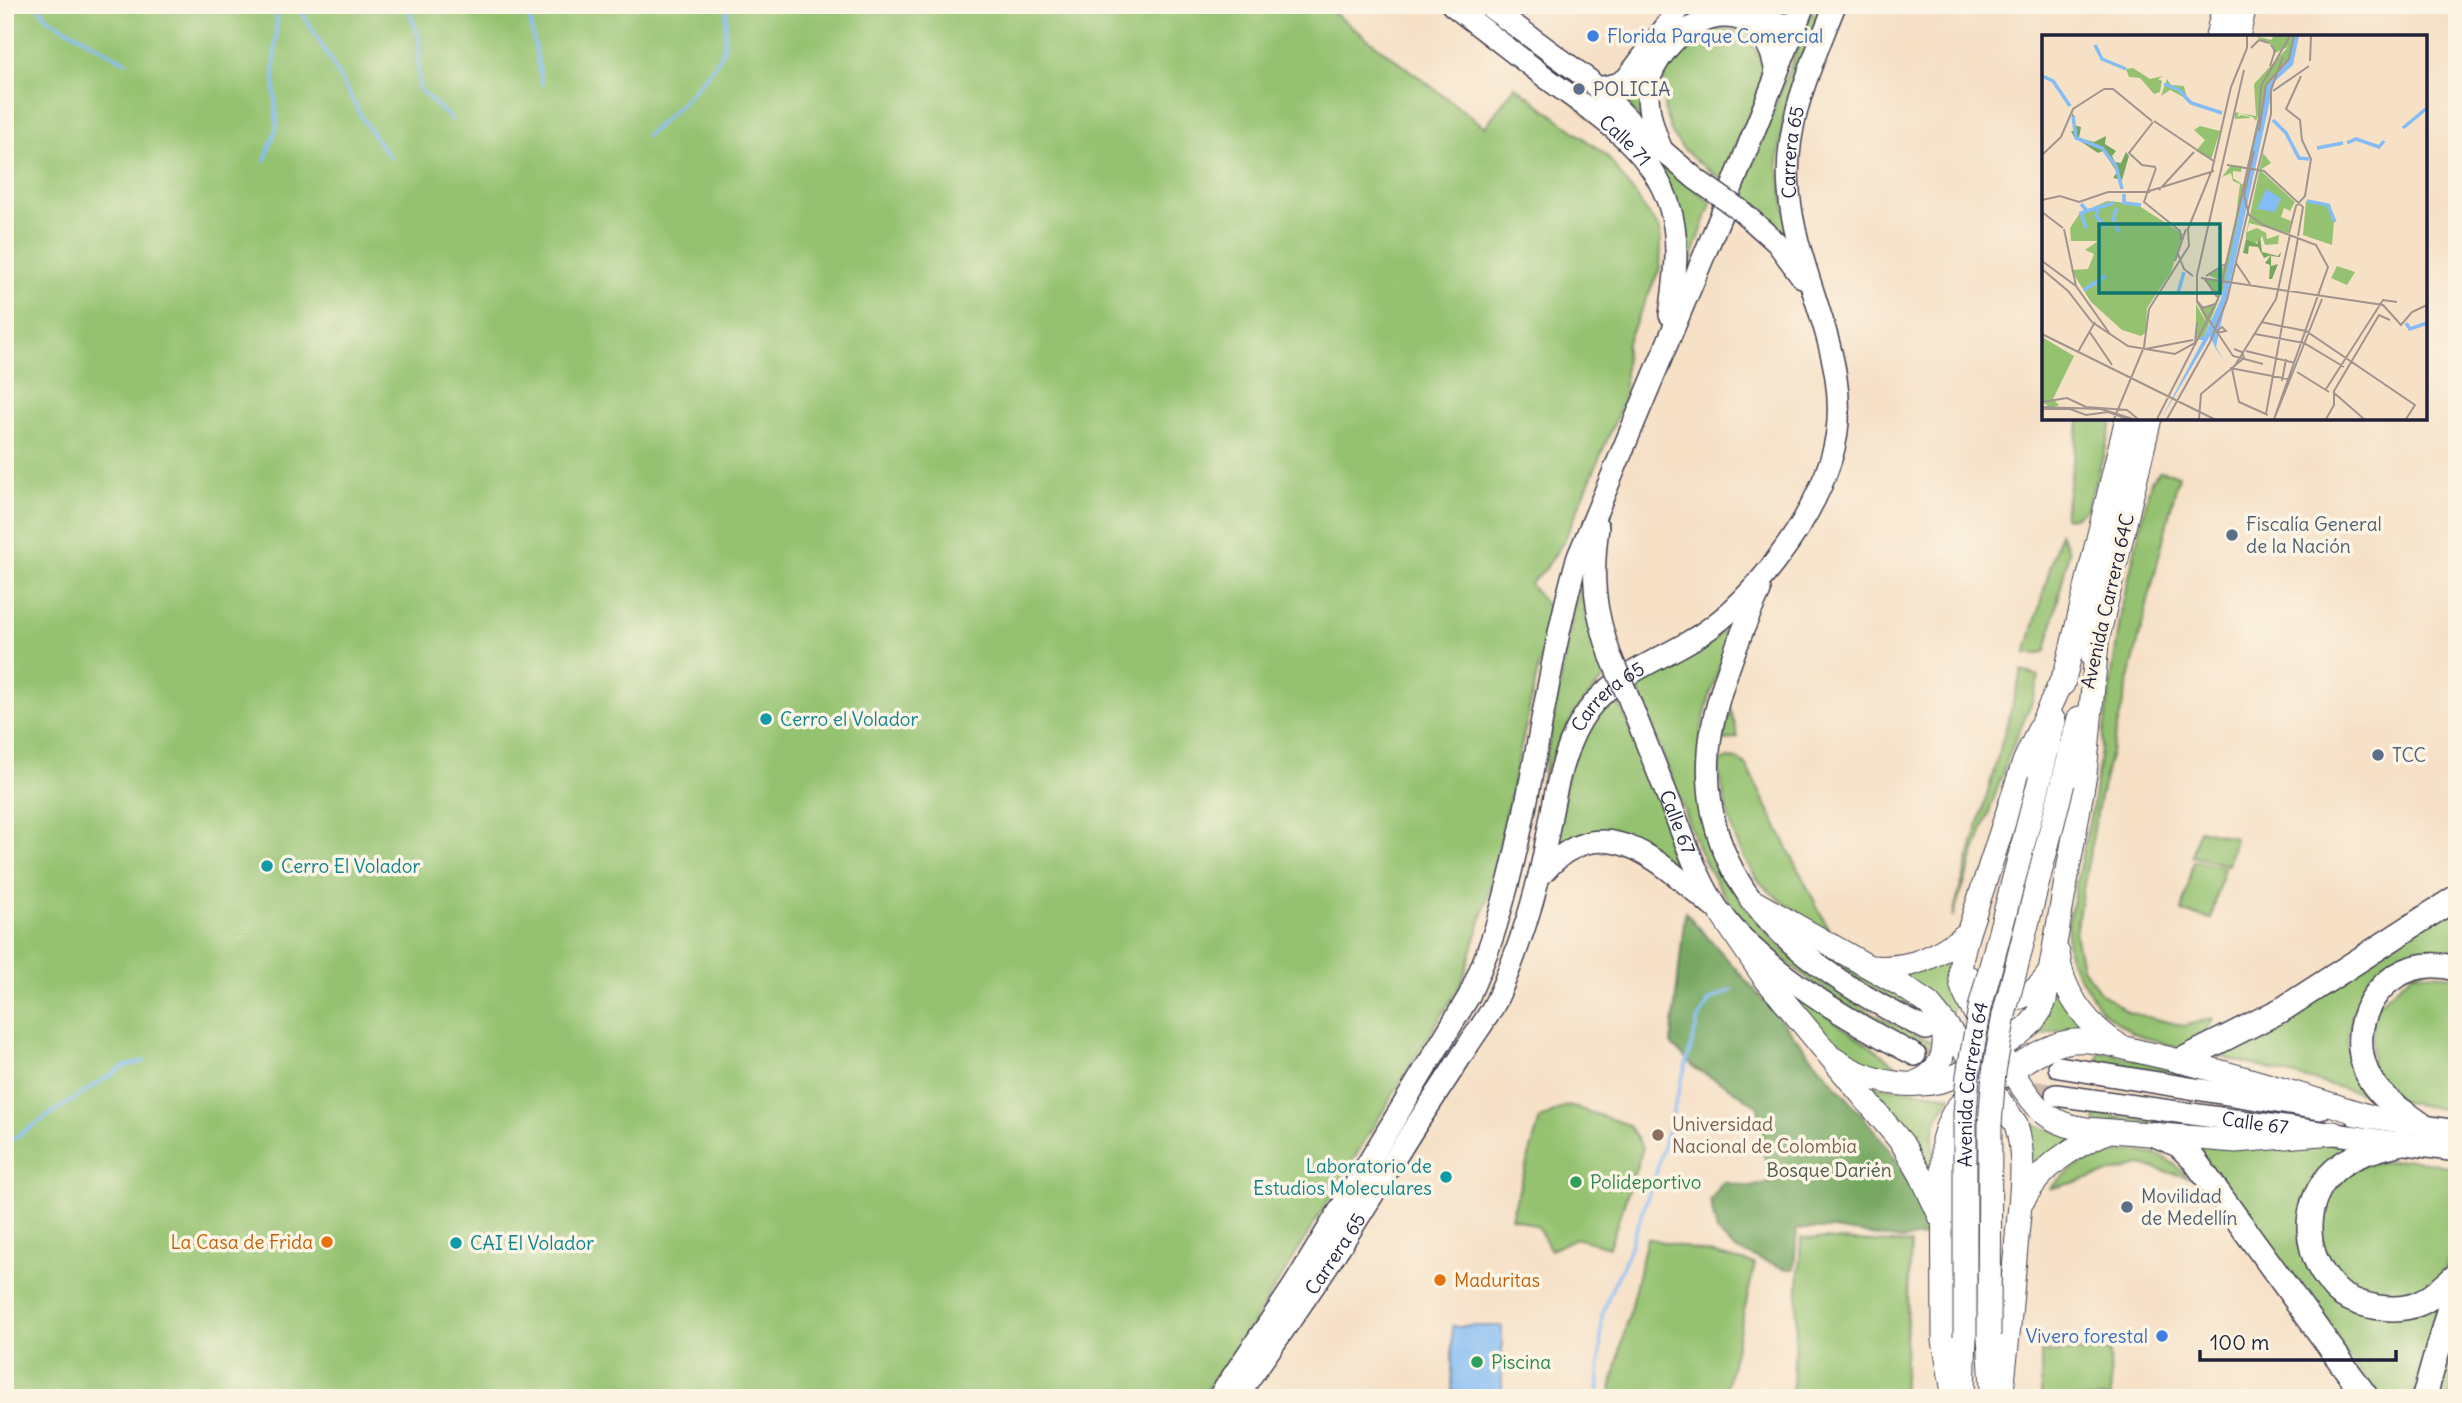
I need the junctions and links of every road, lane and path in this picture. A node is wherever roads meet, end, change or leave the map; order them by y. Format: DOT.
graph roads {
  1 [pos="1452,5"];
  2 [pos="1487,5"];
  3 [pos="1682,5"];
  4 [pos="1835,5"];
  5 [pos="2224,5"];
  6 [pos="2245,5"];
  7 [pos="1750,6"];
  8 [pos="1721,12"];
  9 [pos="1800,14"];
  10 [pos="2217,35"];
  11 [pos="2238,35"];
  12 [pos="1776,78"];
  13 [pos="1598,88"];
  14 [pos="1663,152"];
  15 [pos="1811,290"];
  16 [pos="1665,345"];
  17 [pos="2127,420"];
  18 [pos="2150,420"];
  19 [pos="1603,494"];
  20 [pos="1777,559"];
  21 [pos="2097,643"];
  22 [pos="2066,671"];
  23 [pos="2040,779"];
  24 [pos="2063,783"];
  25 [pos="1539,877"];
  26 [pos="2457,897"];
  27 [pos="1751,900"];
  28 [pos="1722,915"];
  29 [pos="1968,933"];
  30 [pos="2056,933"];
  31 [pos="1962,956"];
  32 [pos="1868,967"];
  33 [pos="2457,969"];
  34 [pos="2049,973"];
  35 [pos="1932,1022"];
  36 [pos="2067,1042"];
  37 [pos="2123,1048"];
  38 [pos="1998,1049"];
  39 [pos="1915,1055"];
  40 [pos="1834,1059"];
  41 [pos="2180,1061"];
  42 [pos="1975,1064"];
  43 [pos="2059,1067"];
  44 [pos="2011,1069"];
  45 [pos="1914,1083"];
  46 [pos="1989,1084"];
  47 [pos="2052,1105"];
  48 [pos="2372,1117"];
  49 [pos="2422,1125"];
  50 [pos="2109,1131"];
  51 [pos="2457,1131"];
  52 [pos="2334,1133"];
  53 [pos="2154,1134"];
  54 [pos="2400,1143"];
  55 [pos="2457,1151"];
  56 [pos="1943,1173"];
  57 [pos="2022,1178"];
  58 [pos="2019,1208"];
  59 [pos="1944,1225"];
  60 [pos="2457,1275"];
  61 [pos="2457,1281"];
  62 [pos="1218,1398"];
  63 [pos="1236,1398"];
  64 [pos="1954,1398"];
  65 [pos="1963,1398"];
  66 [pos="1992,1398"];
  67 [pos="2001,1398"];
  68 [pos="2368,1398"];
  69 [pos="2424,1398"];
  1 -- 16 [label="main road, Calle 71"];
  2 -- 13 [label="main road, Calle 71"];
  3 -- 13 [label="main road"];
  4 -- 15 [label="main road, Carrera 65"];
  5 -- 10 [label="main road"];
  6 -- 11 [label="main road"];
  7 -- 8 [label="main road"];
  7 -- 9 [label="main road"];
  8 -- 12 [label="main road"];
  8 -- 14 [label="main road"];
  9 -- 12 [label="main road, Carrera 65"];
  12 -- 16 [label="main road, Carrera 65"];
  13 -- 14 [label="main road, Calle 71"];
  14 -- 15 [label="main road, Calle 71, bridge"];
  15 -- 20 [label="main road, Carrera 65"];
  16 -- 19 [label="main road, Carrera 65"];
  17 -- 22 [label="main road, Avenida Carrera 64C"];
  18 -- 21 [label="main road, Avenida Carrera 64C"];
  19 -- 28 [label="main road, Calle 67, bridge"];
  19 -- 62 [label="main road, Carrera 65"];
  20 -- 25 [label="main road, Carrera 65"];
  20 -- 27 [label="main road, Calle 67"];
  21 -- 24 [label="main road, Avenida Carrera 64C"];
  21 -- 30 [label="main road"];
  22 -- 23 [label="main road, Avenida Carrera 64C"];
  22 -- 29 [label="main road"];
  23 -- 65 [label="main road, Avenida Carrera 64, bridge"];
  24 -- 66 [label="main road, Avenida Carrera 64, bridge"];
  25 -- 28 [label="main road"];
  25 -- 63 [label="main road, Carrera 65"];
  26 -- 41 [label="highway"];
  27 -- 32 [label="main road"];
  27 -- 35 [label="main road, Calle 67"];
  28 -- 39 [label="main road, Calle 67"];
  28 -- 40 [label="main road"];
  29 -- 31 [label="main road"];
  29 -- 32 [label="main road"];
  30 -- 34 [label="main road"];
  30 -- 37 [label="main road"];
  31 -- 34 [label="main road"];
  31 -- 38 [label="main road"];
  32 -- 35 [label="main road"];
  33 -- 49 [label="highway"];
  34 -- 38 [label="main road"];
  35 -- 42 [label="main road"];
  35 -- 45 [label="main road"];
  36 -- 37 [label="main road"];
  36 -- 44 [label="main road"];
  36 -- 47 [label="main road"];
  37 -- 41 [label="main road"];
  38 -- 42 [label="main road"];
  38 -- 44 [label="main road"];
  40 -- 45 [label="main road"];
  40 -- 59 [label="main road"];
  41 -- 48 [label="main road"];
  42 -- 45 [label="main road"];
  42 -- 46 [label="main road"];
  43 -- 48 [label="main road, Calle 67"];
  44 -- 46 [label="main road"];
  44 -- 47 [label="main road"];
  46 -- 56 [label="main road"];
  46 -- 57 [label="main road"];
  47 -- 50 [label="main road"];
  47 -- 52 [label="main road, Calle 67"];
  48 -- 49 [label="main road, Calle 67"];
  49 -- 51 [label="main road, Calle 67"];
  50 -- 53 [label="main road"];
  50 -- 58 [label="main road"];
  52 -- 53 [label="main road"];
  52 -- 54 [label="main road, Calle 67"];
  53 -- 68 [label="highway"];
  54 -- 55 [label="main road, Calle 67"];
  54 -- 60 [label="highway"];
  56 -- 57 [label="main road"];
  56 -- 59 [label="main road"];
  57 -- 58 [label="main road"];
  58 -- 67 [label="main road"];
  59 -- 64 [label="main road"];
  61 -- 69 [label="highway"];
}
